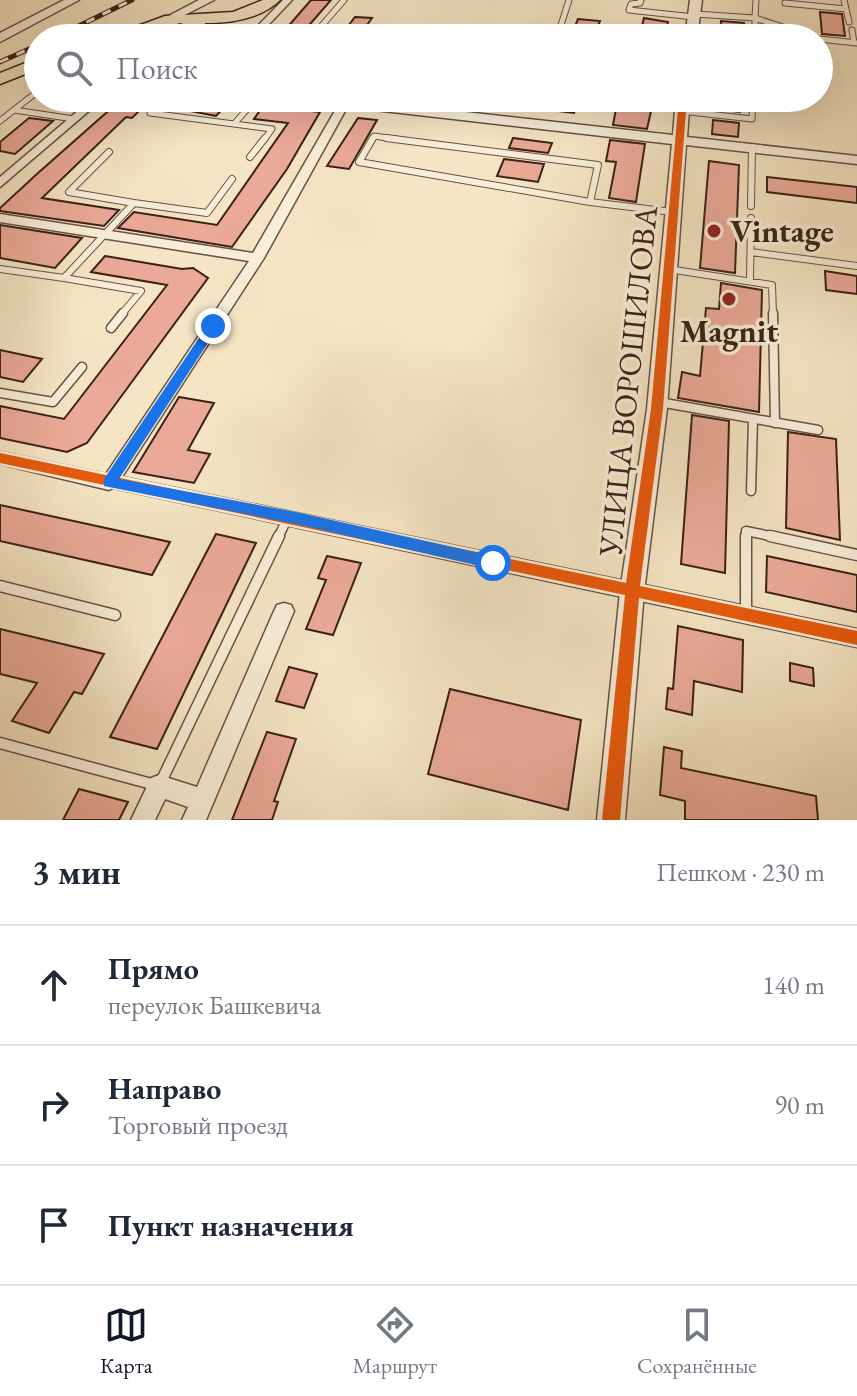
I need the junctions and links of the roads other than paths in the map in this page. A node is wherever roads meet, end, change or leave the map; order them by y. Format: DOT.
graph roads {
  1 [pos="73,0"];
  2 [pos="208,0"];
  3 [pos="217,0"];
  4 [pos="273,0"];
  5 [pos="288,0"];
  6 [pos="344,0"];
  7 [pos="569,0"];
  8 [pos="641,0"];
  9 [pos="696,0"];
  10 [pos="756,0"];
  11 [pos="844,0"];
  12 [pos="785,3"];
  13 [pos="846,9"];
  14 [pos="694,16"];
  15 [pos="755,18"];
  16 [pos="849,22"];
  17 [pos="27,24"];
  18 [pos="181,24"];
  19 [pos="182,24"];
  20 [pos="199,24"];
  21 [pos="265,24"];
  22 [pos="323,24"];
  23 [pos="561,24"];
  24 [pos="693,24"];
  25 [pos="755,24"];
  26 [pos="780,24"];
  27 [pos="24,26"];
  28 [pos="852,30"];
  29 [pos="0,38"];
  30 [pos="833,40"];
  31 [pos="856,43"];
  32 [pos="24,69"];
  33 [pos="0,79"];
  34 [pos="24,102"];
  35 [pos="14,110"];
  36 [pos="24,112"];
  37 [pos="27,112"];
  38 [pos="82,112"];
  39 [pos="245,112"];
  40 [pos="339,112"];
  41 [pos="435,112"];
  42 [pos="681,112"];
  43 [pos="719,112"];
  44 [pos="752,112"];
  45 [pos="150,113"];
  46 [pos="74,119"];
  47 [pos="0,121"];
  48 [pos="234,124"];
  49 [pos="678,139"];
  50 [pos="752,147"];
  51 [pos="109,152"];
  52 [pos="250,157"];
  53 [pos="857,160"];
  54 [pos="232,179"];
  55 [pos="0,183"];
  56 [pos="590,202"];
  57 [pos="134,203"];
  58 [pos="751,206"];
  59 [pos="672,212"];
  60 [pos="0,218"];
  61 [pos="751,218"];
  62 [pos="105,234"];
  63 [pos="751,252"];
  64 [pos="257,258"];
  65 [pos="857,266"];
  66 [pos="0,269"];
  67 [pos="667,269"];
  68 [pos="64,278"];
  69 [pos="750,281"];
  70 [pos="111,328"];
  71 [pos="82,367"];
  72 [pos="0,393"];
  73 [pos="658,401"];
  74 [pos="753,419"];
  75 [pos="775,423"];
  76 [pos="818,430"];
  77 [pos="0,458"];
  78 [pos="109,483"];
  79 [pos="751,491"];
  80 [pos="288,517"];
  81 [pos="857,555"];
  82 [pos="0,586"];
  83 [pos="632,592"];
  84 [pos="284,611"];
  85 [pos="115,615"];
  86 [pos="746,615"];
  87 [pos="857,638"];
  88 [pos="0,743"];
  89 [pos="159,786"];
  90 [pos="199,810"];
  91 [pos="143,820"];
  92 [pos="611,820"];
  1 -- 17 [label="street"];
  2 -- 18 [label="street"];
  3 -- 19 [label="main road"];
  4 -- 20 [label="main road"];
  5 -- 21 [label="street"];
  6 -- 22 [label="lane"];
  7 -- 23 [label="lane"];
  8 -- 14 [label="lane"];
  9 -- 14 [label="street"];
  10 -- 15 [label="lane"];
  11 -- 13 [label="lane"];
  12 -- 13 [label="lane"];
  13 -- 16 [label="lane"];
  14 -- 15 [label="lane"];
  14 -- 24 [label="street"];
  15 -- 25 [label="lane"];
  15 -- 26 [label="lane"];
  27 -- 29 [label="street"];
  28 -- 31 [label="lane"];
  30 -- 31 [label="lane"];
  32 -- 33 [label="main road"];
  34 -- 35 [label="lane"];
  35 -- 36 [label="lane"];
  35 -- 47 [label="lane"];
  37 -- 46 [label="lane"];
  38 -- 46 [label="street"];
  39 -- 48 [label="lane"];
  40 -- 64 [label="street"];
  41 -- 49 [label="street"];
  42 -- 49 [label="street, УЛИЦА ВОРОШИЛОВА"];
  43 -- 44 [label="lane"];
  45 -- 48 [label="lane"];
  46 -- 55 [label="street"];
  48 -- 52 [label="lane"];
  49 -- 50 [label="street"];
  49 -- 59 [label="street, УЛИЦА ВОРОШИЛОВА"];
  50 -- 53 [label="street"];
  50 -- 58 [label="lane"];
  51 -- 57 [label="lane"];
  54 -- 57 [label="lane"];
  56 -- 56 [label="lane"];
  56 -- 59 [label="lane"];
  57 -- 62 [label="lane"];
  59 -- 67 [label="street, УЛИЦА ВОРОШИЛОВА"];
  60 -- 62 [label="street"];
  61 -- 63 [label="lane"];
  62 -- 64 [label="street"];
  62 -- 68 [label="lane"];
  63 -- 65 [label="lane"];
  63 -- 69 [label="lane"];
  64 -- 78 [label="street"];
  66 -- 68 [label="lane"];
  67 -- 69 [label="lane"];
  67 -- 73 [label="street, УЛИЦА ВОРОШИЛОВА"];
  68 -- 70 [label="lane"];
  69 -- 75 [label="lane"];
  71 -- 72 [label="lane"];
  73 -- 74 [label="lane"];
  73 -- 83 [label="street, УЛИЦА ВОРОШИЛОВА"];
  74 -- 75 [label="lane"];
  74 -- 79 [label="lane"];
  75 -- 76 [label="lane"];
  77 -- 78 [label="street"];
  78 -- 80 [label="street"];
  80 -- 83 [label="street"];
  80 -- 89 [label="lane"];
  81 -- 86 [label="lane"];
  82 -- 85 [label="lane"];
  83 -- 86 [label="street"];
  83 -- 92 [label="street, УЛИЦА ВОРОШИЛОВА"];
  84 -- 90 [label="street"];
  86 -- 87 [label="street"];
  88 -- 89 [label="lane"];
  89 -- 90 [label="street"];
  89 -- 91 [label="street"];
}
